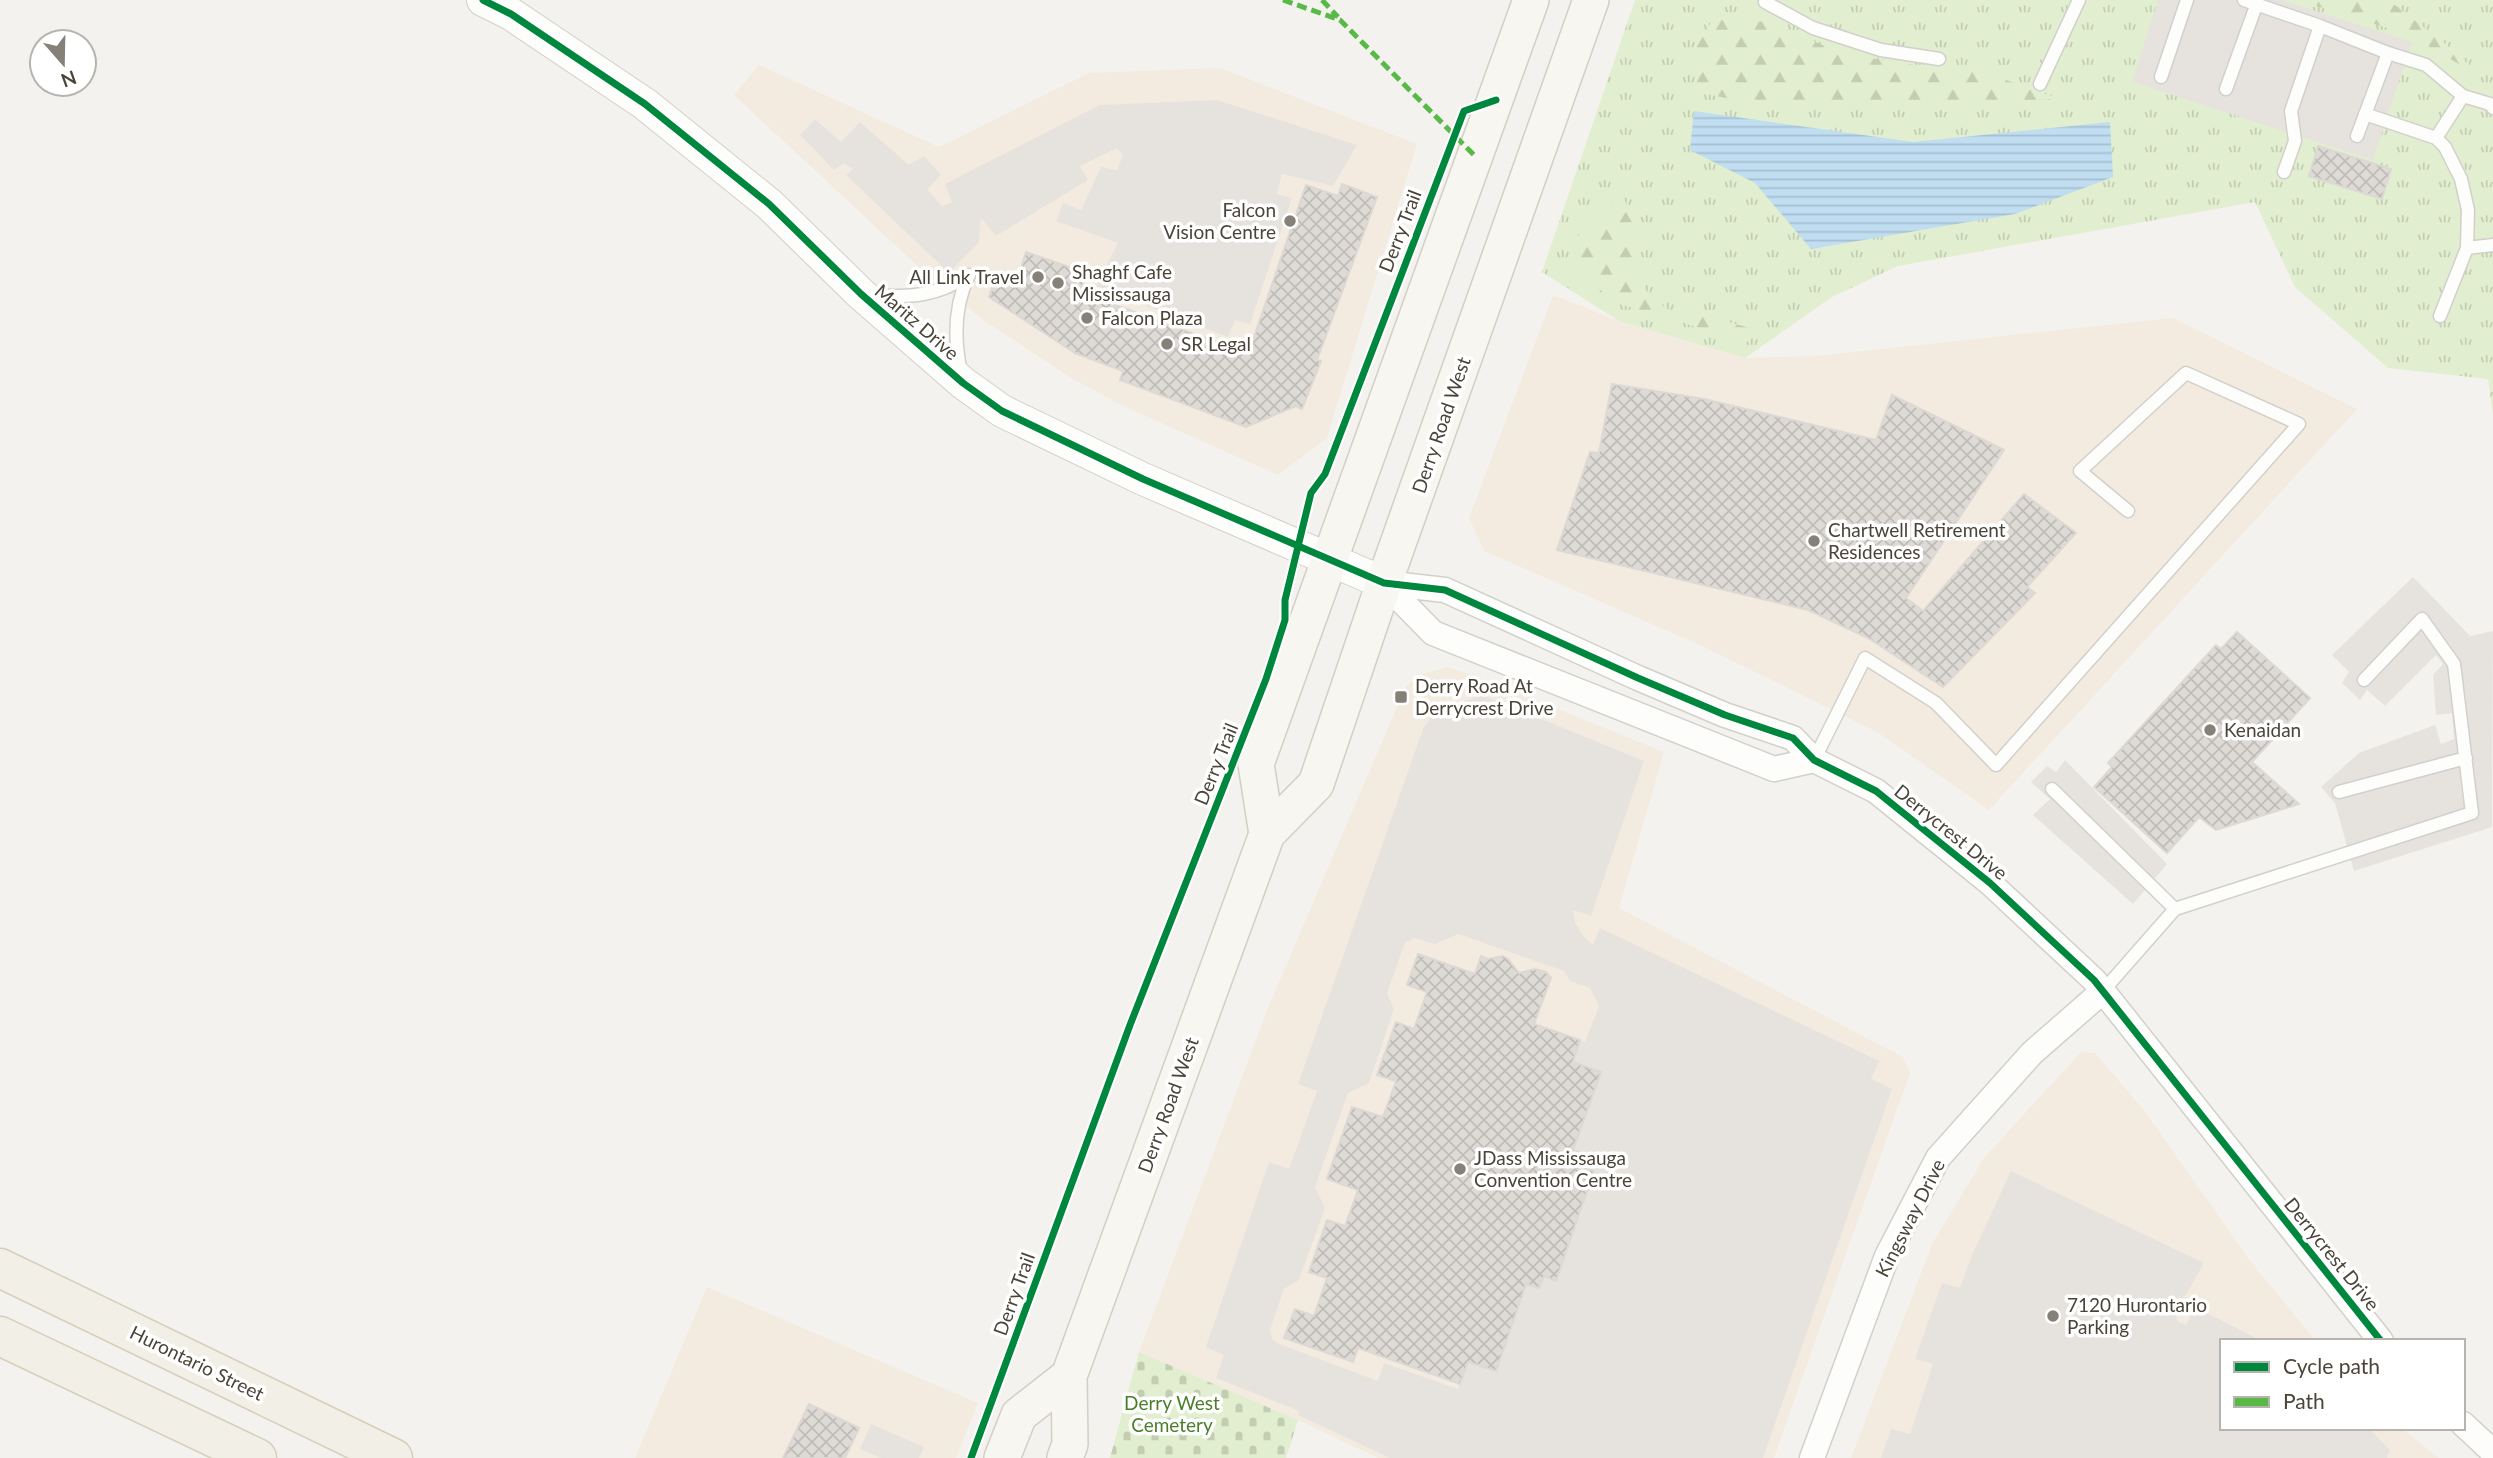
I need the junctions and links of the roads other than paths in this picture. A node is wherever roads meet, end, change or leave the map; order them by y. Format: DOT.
graph roads {
  1 [pos="483,0"];
  2 [pos="1531,0"];
  3 [pos="1591,0"];
  4 [pos="2079,0"];
  5 [pos="2187,0"];
  6 [pos="1762,1"];
  7 [pos="2250,2"];
  8 [pos="2320,26"];
  9 [pos="2388,53"];
  10 [pos="1938,59"];
  11 [pos="2161,77"];
  12 [pos="2040,84"];
  13 [pos="2226,89"];
  14 [pos="2463,96"];
  15 [pos="2493,108"];
  16 [pos="2365,114"];
  17 [pos="2357,136"];
  18 [pos="2436,138"];
  19 [pos="2284,172"];
  20 [pos="2493,245"];
  21 [pos="2467,248"];
  22 [pos="862,294"];
  23 [pos="2440,316"];
  24 [pos="963,383"];
  25 [pos="2128,511"];
  26 [pos="1328,559"];
  27 [pos="1384,583"];
  28 [pos="2364,680"];
  29 [pos="2466,758"];
  30 [pos="1814,760"];
  31 [pos="2052,789"];
  32 [pos="2339,792"];
  33 [pos="1267,834"];
  34 [pos="2175,909"];
  35 [pos="2103,991"];
  36 [pos="0,1268"];
  37 [pos="0,1336"];
  38 [pos="2379,1339"];
  39 [pos="1069,1376"];
  40 [pos="2465,1426"];
  41 [pos="2493,1452"];
  42 [pos="257,1458"];
  43 [pos="393,1458"];
  44 [pos="1002,1458"];
  45 [pos="1065,1458"];
  46 [pos="1812,1458"];
  1 -- 22 [label="street, Maritz Drive"];
  2 -- 26 [label="main road, Derry Road West"];
  3 -- 27 [label="main road, Derry Road West"];
  4 -- 12 [label="lane"];
  5 -- 11 [label="lane"];
  6 -- 10 [label="lane"];
  7 -- 8 [label="lane"];
  7 -- 13 [label="lane"];
  8 -- 9 [label="lane"];
  8 -- 19 [label="lane"];
  9 -- 14 [label="lane"];
  9 -- 16 [label="lane"];
  14 -- 15 [label="lane"];
  14 -- 18 [label="lane"];
  16 -- 17 [label="lane"];
  16 -- 18 [label="lane"];
  18 -- 21 [label="lane"];
  20 -- 21 [label="lane"];
  21 -- 23 [label="lane"];
  22 -- 24 [label="street, Maritz Drive"];
  22 -- 24 [label="lane"];
  24 -- 26 [label="street, Maritz Drive"];
  25 -- 30 [label="lane"];
  26 -- 27 [label="street, Maritz Drive"];
  26 -- 33 [label="main road, Derry Road West"];
  27 -- 30 [label="street, Derrycrest Drive"];
  27 -- 30 [label="street"];
  27 -- 33 [label="main road, Derry Road West"];
  28 -- 29 [label="lane"];
  29 -- 32 [label="lane"];
  29 -- 34 [label="lane"];
  30 -- 35 [label="street, Derrycrest Drive"];
  31 -- 34 [label="lane"];
  33 -- 39 [label="main road, Derry Road West"];
  34 -- 35 [label="lane"];
  35 -- 38 [label="street, Derrycrest Drive"];
  35 -- 46 [label="street, Kingsway Drive"];
  36 -- 43 [label="main road, Hurontario Street"];
  37 -- 42 [label="main road"];
  39 -- 44 [label="main road"];
  39 -- 45 [label="main road, Derry Road West"];
  40 -- 41 [label="street"];
}
